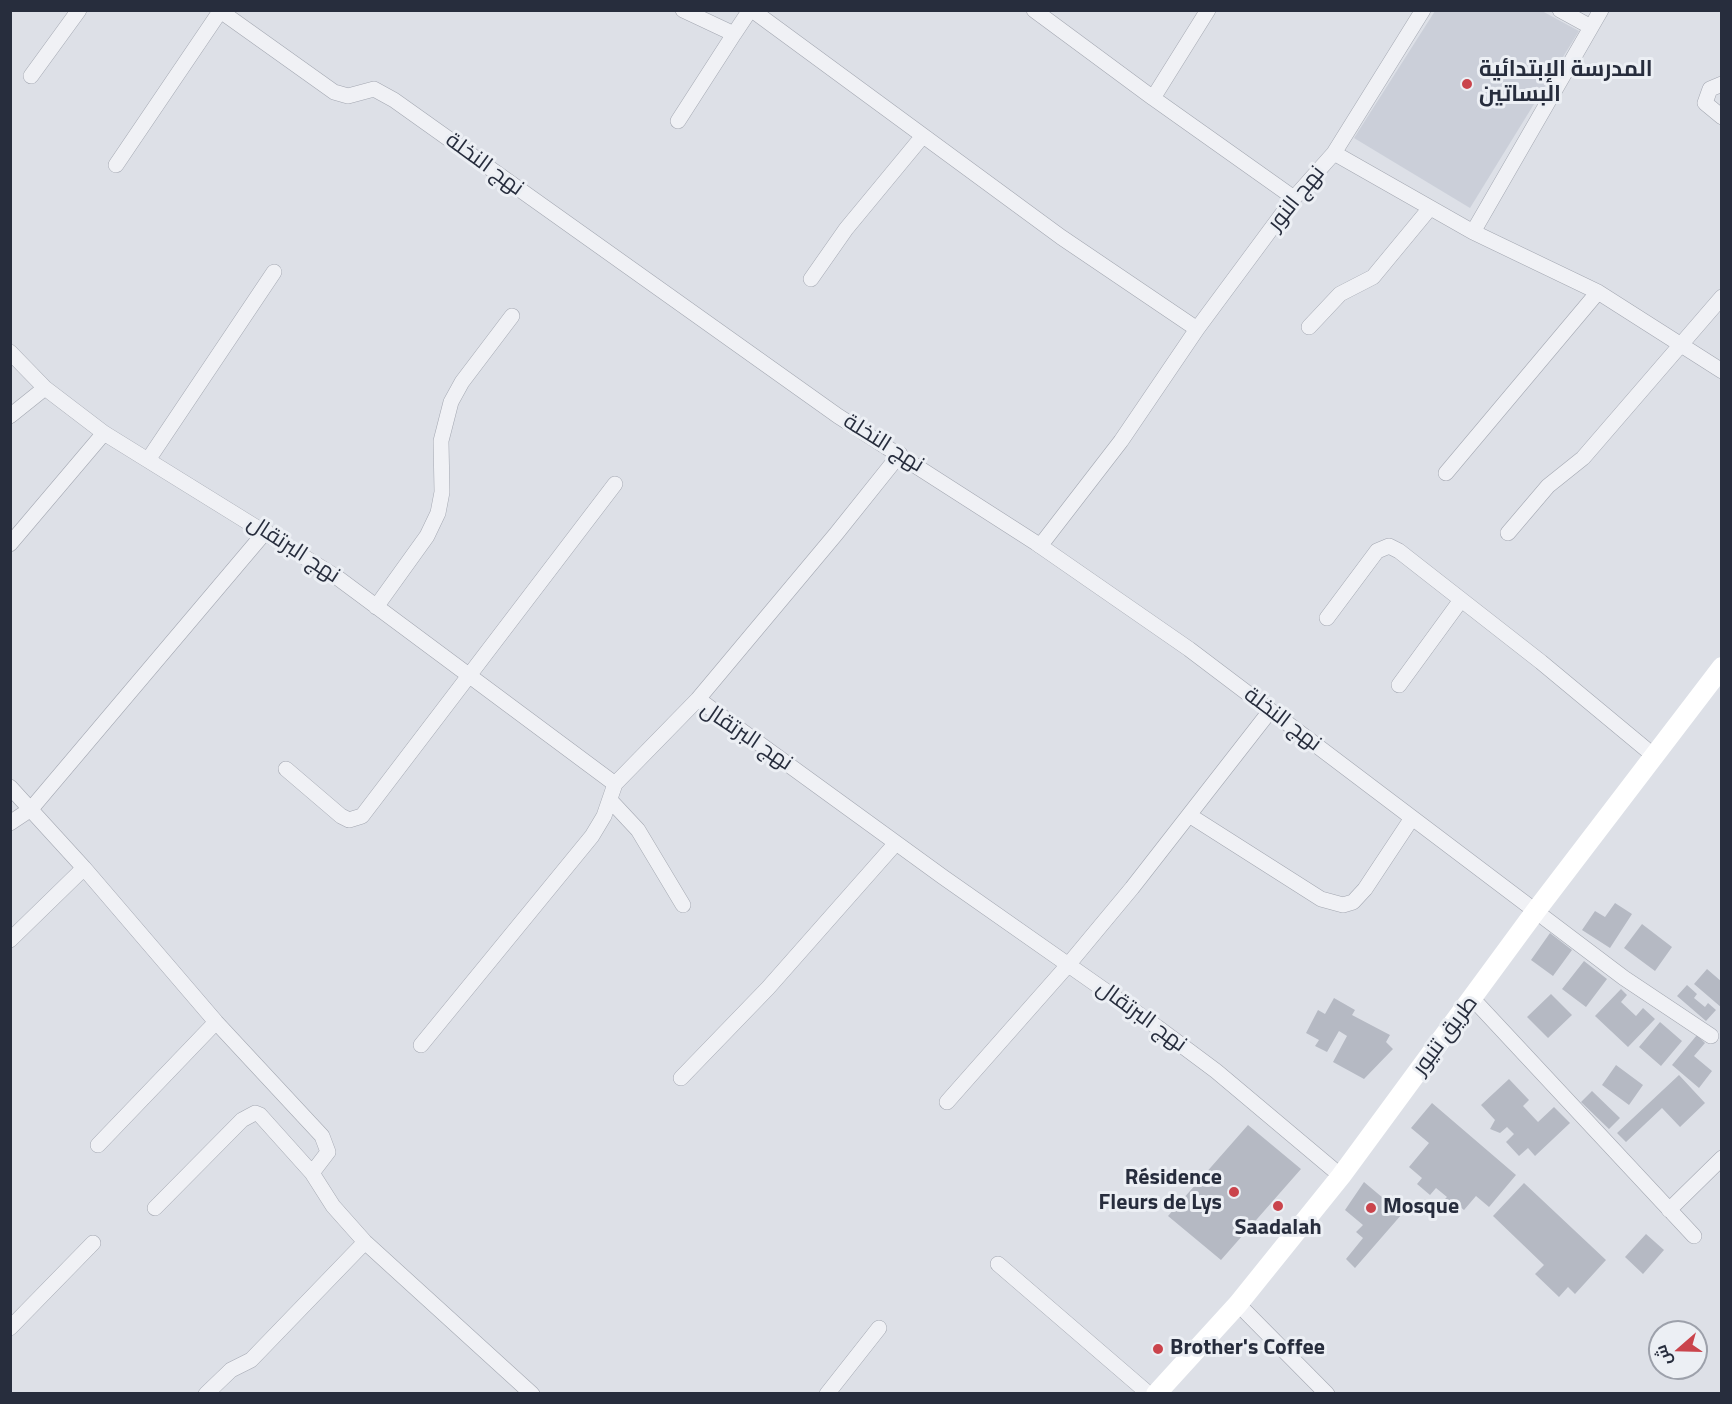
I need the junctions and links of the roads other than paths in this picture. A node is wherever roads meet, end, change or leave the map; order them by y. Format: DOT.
graph roads {
  1 [pos="80,10"];
  2 [pos="683,10"];
  3 [pos="751,10"];
  4 [pos="1034,10"];
  5 [pos="1209,10"];
  6 [pos="1423,10"];
  7 [pos="1560,10"];
  8 [pos="1601,10"];
  9 [pos="220,11"];
  10 [pos="1591,27"];
  11 [pos="734,34"];
  12 [pos="31,76"];
  13 [pos="1722,84"];
  14 [pos="1153,98"];
  15 [pos="1722,117"];
  16 [pos="678,121"];
  17 [pos="922,137"];
  18 [pos="1334,153"];
  19 [pos="116,165"];
  20 [pos="1294,198"];
  21 [pos="1431,208"];
  22 [pos="1473,232"];
  23 [pos="274,272"];
  24 [pos="811,279"];
  25 [pos="1598,292"];
  26 [pos="1722,297"];
  27 [pos="512,316"];
  28 [pos="1309,327"];
  29 [pos="1197,329"];
  30 [pos="1681,345"];
  31 [pos="10,352"];
  32 [pos="1722,371"];
  33 [pos="45,388"];
  34 [pos="10,416"];
  35 [pos="104,433"];
  36 [pos="900,454"];
  37 [pos="148,460"];
  38 [pos="1446,472"];
  39 [pos="615,484"];
  40 [pos="266,531"];
  41 [pos="1508,533"];
  42 [pos="10,544"];
  43 [pos="1040,546"];
  44 [pos="1461,600"];
  45 [pos="376,607"];
  46 [pos="1327,618"];
  47 [pos="1722,667"];
  48 [pos="468,677"];
  49 [pos="1399,685"];
  50 [pos="698,699"];
  51 [pos="1270,711"];
  52 [pos="1653,755"];
  53 [pos="286,769"];
  54 [pos="615,784"];
  55 [pos="10,787"];
  56 [pos="610,800"];
  57 [pos="31,809"];
  58 [pos="1189,815"];
  59 [pos="1412,818"];
  60 [pos="10,823"];
  61 [pos="896,843"];
  62 [pos="84,868"];
  63 [pos="683,905"];
  64 [pos="1535,912"];
  65 [pos="10,940"];
  66 [pos="1068,965"];
  67 [pos="1473,999"];
  68 [pos="216,1022"];
  69 [pos="1712,1036"];
  70 [pos="421,1045"];
  71 [pos="681,1078"];
  72 [pos="946,1102"];
  73 [pos="98,1145"];
  74 [pos="1722,1158"];
  75 [pos="312,1173"];
  76 [pos="1341,1176"];
  77 [pos="155,1208"];
  78 [pos="1669,1210"];
  79 [pos="1694,1236"];
  80 [pos="366,1242"];
  81 [pos="93,1243"];
  82 [pos="998,1264"];
  83 [pos="1239,1304"];
  84 [pos="10,1328"];
  85 [pos="879,1328"];
  86 [pos="206,1394"];
  87 [pos="532,1394"];
  88 [pos="827,1394"];
  89 [pos="1149,1394"];
  90 [pos="1156,1394"];
  91 [pos="1327,1394"];
  1 -- 12 [label="street"];
  2 -- 11 [label="street"];
  3 -- 11 [label="street"];
  3 -- 17 [label="street"];
  4 -- 14 [label="street"];
  5 -- 14 [label="street"];
  6 -- 18 [label="street"];
  7 -- 10 [label="street"];
  8 -- 10 [label="street"];
  9 -- 19 [label="street"];
  9 -- 36 [label="street, نهج النخلة"];
  10 -- 22 [label="street"];
  11 -- 16 [label="street"];
  13 -- 15 [label="street"];
  14 -- 20 [label="street"];
  17 -- 24 [label="street"];
  17 -- 29 [label="street"];
  18 -- 20 [label="street, نهج النور"];
  18 -- 21 [label="street, نهج النور"];
  20 -- 29 [label="street, نهج النور"];
  21 -- 22 [label="street, نهج النور"];
  21 -- 28 [label="street"];
  22 -- 25 [label="street, نهج النور"];
  23 -- 37 [label="street"];
  25 -- 30 [label="street, نهج النور"];
  25 -- 38 [label="street"];
  26 -- 30 [label="street"];
  27 -- 45 [label="street"];
  29 -- 43 [label="street, نهج النور"];
  30 -- 32 [label="street, نهج النور"];
  30 -- 41 [label="street"];
  31 -- 33 [label="street, نهج البرتقال"];
  33 -- 34 [label="street"];
  33 -- 35 [label="street, نهج البرتقال"];
  35 -- 37 [label="street, نهج البرتقال"];
  35 -- 42 [label="street"];
  36 -- 43 [label="street, نهج النخلة"];
  36 -- 50 [label="street"];
  37 -- 40 [label="street, نهج البرتقال"];
  39 -- 48 [label="street"];
  40 -- 45 [label="street, نهج البرتقال"];
  40 -- 57 [label="street"];
  43 -- 51 [label="street, نهج النخلة"];
  44 -- 46 [label="street"];
  44 -- 49 [label="street"];
  44 -- 52 [label="street"];
  45 -- 48 [label="street, نهج البرتقال"];
  47 -- 52 [label="main road, طريق تنيور"];
  48 -- 53 [label="street"];
  48 -- 54 [label="street, نهج البرتقال"];
  50 -- 54 [label="street, نهج البرتقال"];
  50 -- 61 [label="street, نهج البرتقال"];
  51 -- 58 [label="street"];
  51 -- 59 [label="street, نهج النخلة"];
  52 -- 64 [label="main road, طريق تنيور"];
  54 -- 56 [label="street"];
  55 -- 57 [label="street"];
  56 -- 63 [label="street"];
  56 -- 70 [label="street"];
  57 -- 60 [label="street"];
  57 -- 62 [label="street"];
  58 -- 59 [label="street"];
  58 -- 66 [label="street"];
  59 -- 64 [label="street, نهج النخلة"];
  61 -- 66 [label="street, نهج البرتقال"];
  61 -- 71 [label="street"];
  62 -- 65 [label="street"];
  62 -- 68 [label="street"];
  64 -- 67 [label="main road, طريق تنيور"];
  64 -- 69 [label="street, نهج النخلة"];
  66 -- 72 [label="street"];
  66 -- 76 [label="street, نهج البرتقال"];
  67 -- 76 [label="main road, طريق تنيور"];
  67 -- 78 [label="street"];
  68 -- 73 [label="street"];
  68 -- 75 [label="street"];
  74 -- 78 [label="street"];
  75 -- 77 [label="street"];
  75 -- 80 [label="street"];
  76 -- 83 [label="main road, طريق تنيور"];
  78 -- 79 [label="street"];
  80 -- 86 [label="street"];
  80 -- 87 [label="street"];
  81 -- 84 [label="street"];
  82 -- 89 [label="street"];
  83 -- 90 [label="main road, طريق تنيور"];
  83 -- 91 [label="street"];
  85 -- 88 [label="street"];
}
